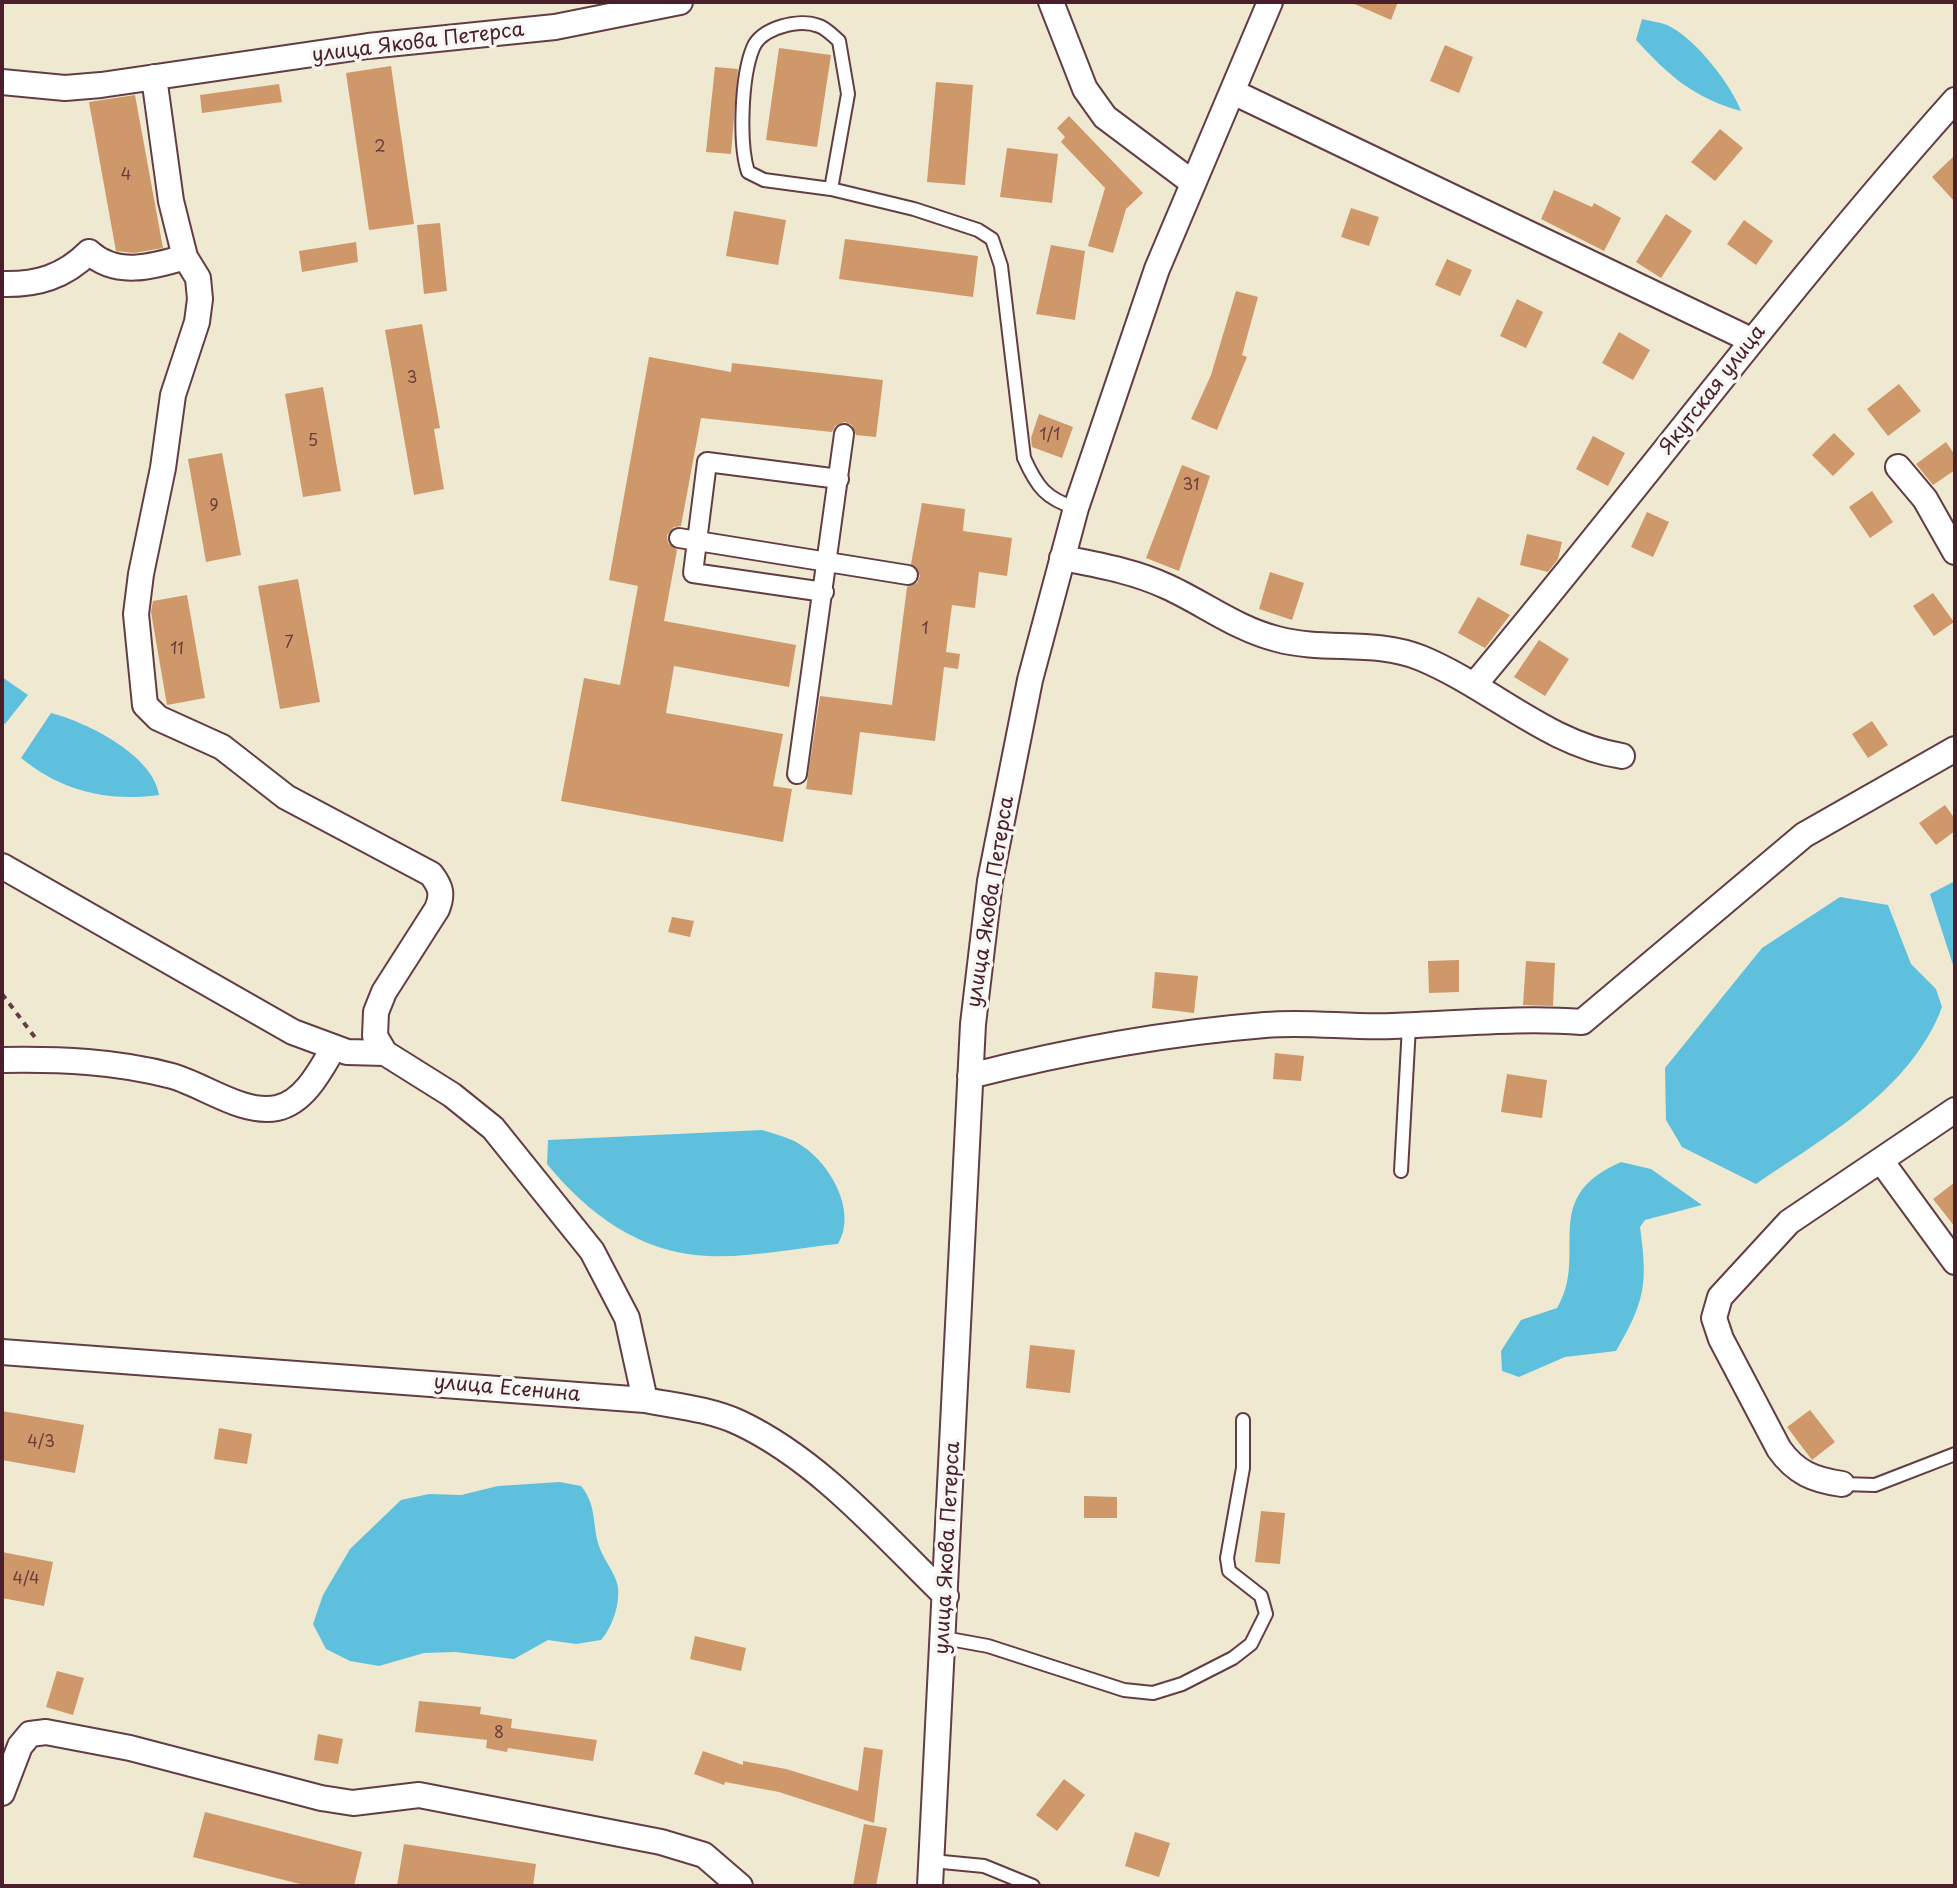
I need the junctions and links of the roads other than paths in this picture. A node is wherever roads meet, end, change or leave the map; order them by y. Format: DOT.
graph roads {
  1 [pos="680,2"];
  2 [pos="1051,2"];
  3 [pos="1270,2"];
  4 [pos="154,77"];
  5 [pos="2,82"];
  6 [pos="1233,92"];
  7 [pos="1955,100"];
  8 [pos="1193,183"];
  9 [pos="831,189"];
  10 [pos="185,257"];
  11 [pos="2,284"];
  12 [pos="1751,340"];
  13 [pos="844,434"];
  14 [pos="1898,467"];
  15 [pos="839,479"];
  16 [pos="1076,508"];
  17 [pos="688,539"];
  18 [pos="1955,552"];
  19 [pos="1062,558"];
  20 [pos="828,562"];
  21 [pos="908,575"];
  22 [pos="824,592"];
  23 [pos="1475,684"];
  24 [pos="1955,749"];
  25 [pos="1622,756"];
  26 [pos="797,774"];
  27 [pos="2,866"];
  28 [pos="1409,1026"];
  29 [pos="334,1047"];
  30 [pos="385,1053"];
  31 [pos="2,1060"];
  32 [pos="970,1076"];
  33 [pos="1955,1110"];
  34 [pos="1882,1162"];
  35 [pos="1401,1171"];
  36 [pos="1955,1262"];
  37 [pos="2,1352"];
  38 [pos="645,1400"];
  39 [pos="1243,1420"];
  40 [pos="1955,1454"];
  41 [pos="1842,1484"];
  42 [pos="946,1596"];
  43 [pos="944,1638"];
  44 [pos="2,1793"];
  45 [pos="932,1861"];
  46 [pos="740,1886"];
  47 [pos="930,1886"];
  48 [pos="1033,1886"];
  1 -- 4 [label="street, улица Якова Петерса"];
  2 -- 8 [label="street"];
  3 -- 6 [label="street, улица Якова Петерса"];
  4 -- 5 [label="street, улица Якова Петерса"];
  4 -- 10 [label="street"];
  6 -- 8 [label="street, улица Якова Петерса"];
  6 -- 12 [label="street"];
  7 -- 12 [label="street, Якутская улица"];
  8 -- 16 [label="street, улица Якова Петерса"];
  9 -- 9 [label="lane"];
  9 -- 16 [label="lane"];
  10 -- 11 [label="street"];
  10 -- 30 [label="street"];
  12 -- 23 [label="street, Якутская улица"];
  13 -- 15 [label="street"];
  14 -- 18 [label="street"];
  15 -- 17 [label="street"];
  15 -- 20 [label="street"];
  16 -- 19 [label="street, улица Якова Петерса"];
  17 -- 20 [label="street"];
  17 -- 22 [label="street"];
  19 -- 23 [label="street"];
  19 -- 32 [label="street, улица Якова Петерса"];
  20 -- 21 [label="street"];
  20 -- 22 [label="street"];
  22 -- 26 [label="street"];
  23 -- 25 [label="street"];
  24 -- 28 [label="street"];
  27 -- 29 [label="street"];
  28 -- 32 [label="street"];
  28 -- 35 [label="lane"];
  29 -- 30 [label="street"];
  29 -- 31 [label="street"];
  30 -- 38 [label="street"];
  32 -- 42 [label="street, улица Якова Петерса"];
  33 -- 34 [label="street"];
  34 -- 36 [label="street"];
  34 -- 41 [label="street"];
  37 -- 38 [label="street, улица Есенина"];
  38 -- 42 [label="street, улица Есенина"];
  39 -- 43 [label="lane"];
  40 -- 41 [label="lane"];
  42 -- 43 [label="street, улица Якова Петерса"];
  43 -- 45 [label="street, улица Якова Петерса"];
  44 -- 46 [label="street"];
  45 -- 47 [label="street, улица Якова Петерса"];
  45 -- 48 [label="lane"];
}
